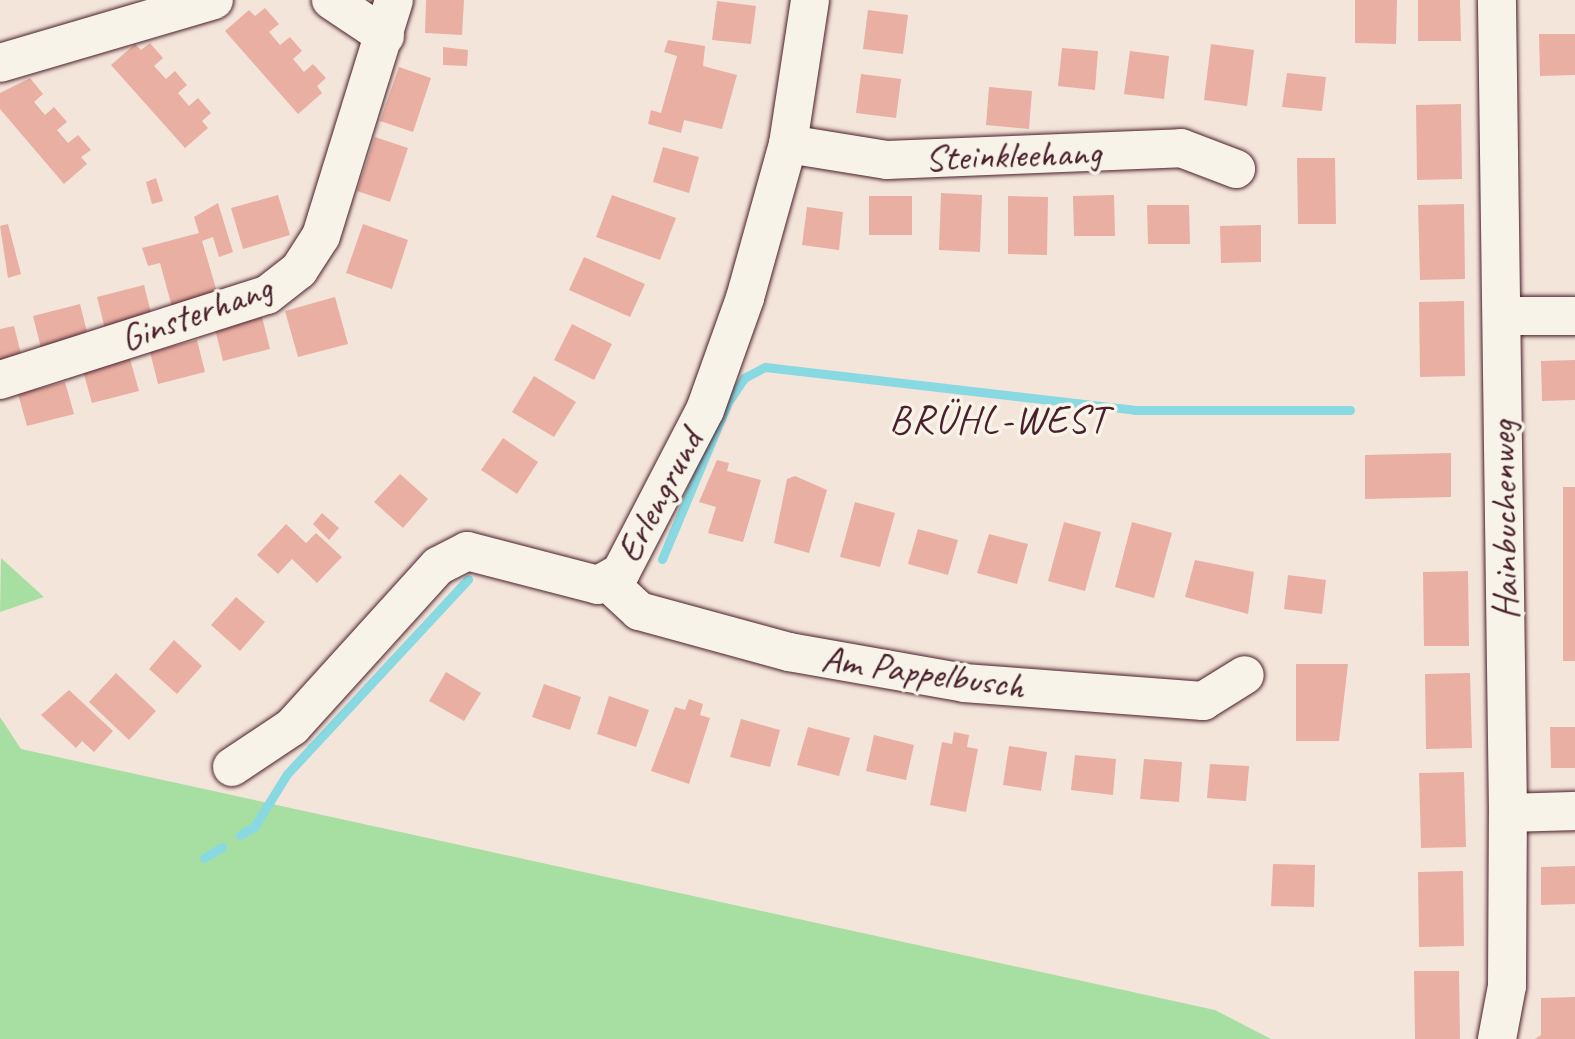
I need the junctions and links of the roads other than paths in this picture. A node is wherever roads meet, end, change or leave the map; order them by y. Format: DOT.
graph roads {
  1 [pos="214,0"];
  2 [pos="331,0"];
  3 [pos="810,0"];
  4 [pos="1497,0"];
  5 [pos="390,18"];
  6 [pos="0,63"];
  7 [pos="788,144"];
  8 [pos="1236,169"];
  9 [pos="1502,316"];
  10 [pos="1575,316"];
  11 [pos="0,380"];
  12 [pos="609,583"];
  13 [pos="1245,675"];
  14 [pos="232,767"];
  15 [pos="1575,811"];
  16 [pos="1508,813"];
  17 [pos="1497,1039"];
  1 -- 6 [label="street"];
  2 -- 5 [label="street"];
  3 -- 7 [label="street, Erlengrund"];
  4 -- 9 [label="street, Hainbuchenweg"];
  5 -- 11 [label="street, Ginsterhang"];
  7 -- 8 [label="street, Steinkleehang"];
  7 -- 12 [label="street, Erlengrund"];
  9 -- 10 [label="street"];
  9 -- 16 [label="street, Hainbuchenweg"];
  12 -- 13 [label="street, Am Pappelbusch"];
  12 -- 14 [label="street, Erlengrund"];
  15 -- 16 [label="street"];
  16 -- 17 [label="street, Hainbuchenweg"];
}
